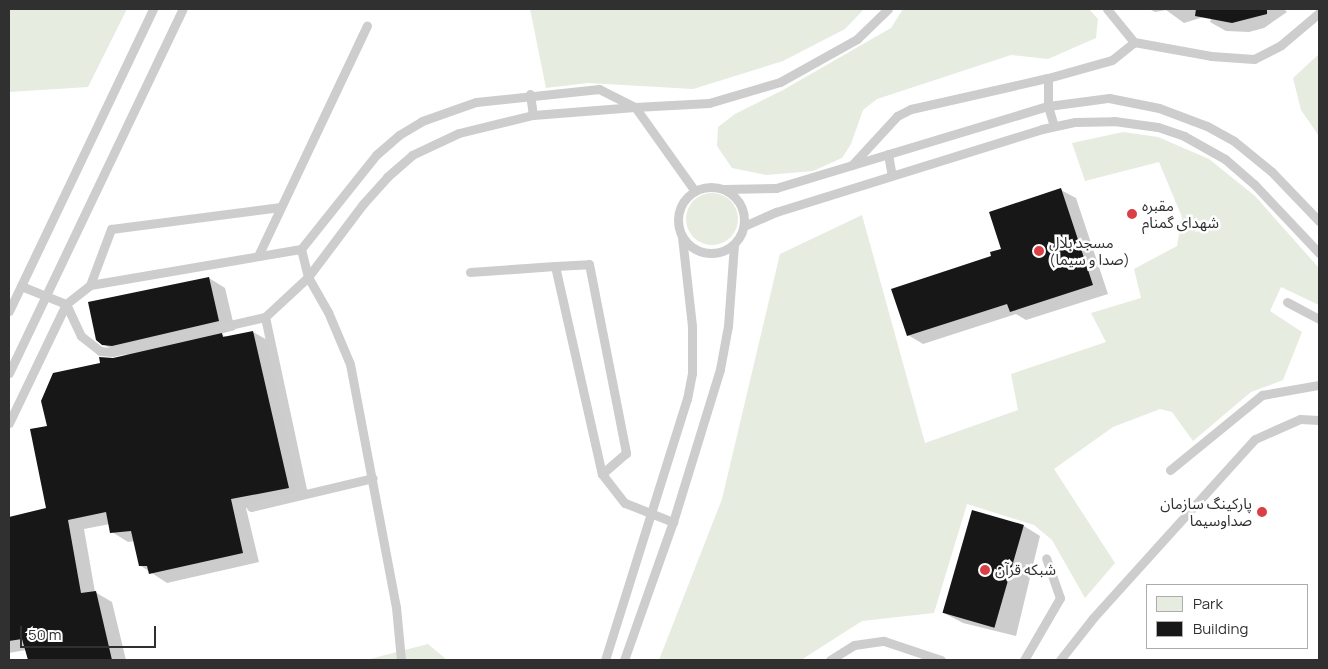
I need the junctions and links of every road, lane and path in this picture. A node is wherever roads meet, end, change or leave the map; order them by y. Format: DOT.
graph roads {
  1 [pos="154,9"];
  2 [pos="183,9"];
  3 [pos="888,9"];
  4 [pos="1107,9"];
  5 [pos="1319,13"];
  6 [pos="367,24"];
  7 [pos="1134,42"];
  8 [pos="1048,78"];
  9 [pos="530,94"];
  10 [pos="1048,106"];
  11 [pos="635,107"];
  12 [pos="533,115"];
  13 [pos="1054,126"];
  14 [pos="888,154"];
  15 [pos="852,166"];
  16 [pos="892,176"];
  17 [pos="725,189"];
  18 [pos="695,191"];
  19 [pos="281,207"];
  20 [pos="1319,221"];
  21 [pos="744,226"];
  22 [pos="682,237"];
  23 [pos="734,245"];
  24 [pos="300,249"];
  25 [pos="1319,252"];
  26 [pos="258,256"];
  27 [pos="555,266"];
  28 [pos="470,272"];
  29 [pos="308,277"];
  30 [pos="90,285"];
  31 [pos="21,286"];
  32 [pos="46,297"];
  33 [pos="1287,302"];
  34 [pos="66,304"];
  35 [pos="9,311"];
  36 [pos="265,317"];
  37 [pos="1319,319"];
  38 [pos="9,373"];
  39 [pos="1319,385"];
  40 [pos="1319,420"];
  41 [pos="9,423"];
  42 [pos="1170,470"];
  43 [pos="602,474"];
  44 [pos="373,478"];
  45 [pos="303,494"];
  46 [pos="251,507"];
  47 [pos="654,515"];
  48 [pos="673,522"];
  49 [pos="1046,558"];
  50 [pos="401,660"];
  51 [pos="605,660"];
  52 [pos="624,660"];
  53 [pos="830,660"];
  54 [pos="941,660"];
  55 [pos="1024,660"];
  56 [pos="1060,660"];
  1 -- 31 [label="lane"];
  2 -- 32 [label="lane"];
  3 -- 11 [label="lane"];
  4 -- 7 [label="lane"];
  5 -- 7 [label="lane"];
  6 -- 19 [label="lane"];
  7 -- 8 [label="lane"];
  8 -- 10 [label="lane"];
  8 -- 15 [label="lane"];
  9 -- 11 [label="lane"];
  9 -- 12 [label="lane"];
  9 -- 24 [label="lane"];
  10 -- 13 [label="lane"];
  10 -- 14 [label="lane"];
  10 -- 20 [label="lane"];
  11 -- 12 [label="lane"];
  11 -- 18 [label="lane"];
  12 -- 29 [label="lane"];
  13 -- 16 [label="lane"];
  13 -- 25 [label="lane"];
  14 -- 15 [label="lane"];
  14 -- 16 [label="lane"];
  15 -- 17 [label="lane"];
  16 -- 21 [label="lane"];
  17 -- 18 [label="lane"];
  17 -- 21 [label="lane"];
  18 -- 22 [label="lane"];
  19 -- 26 [label="lane"];
  19 -- 30 [label="lane"];
  21 -- 23 [label="lane"];
  22 -- 23 [label="lane"];
  22 -- 47 [label="lane"];
  23 -- 48 [label="lane"];
  24 -- 26 [label="lane"];
  24 -- 29 [label="lane"];
  26 -- 30 [label="lane"];
  27 -- 28 [label="lane"];
  27 -- 43 [label="lane"];
  27 -- 43 [label="lane"];
  29 -- 36 [label="lane"];
  29 -- 44 [label="lane"];
  30 -- 34 [label="lane"];
  31 -- 32 [label="lane"];
  31 -- 35 [label="lane"];
  32 -- 34 [label="lane"];
  32 -- 38 [label="lane"];
  33 -- 37 [label="lane"];
  34 -- 36 [label="lane"];
  34 -- 41 [label="lane"];
  36 -- 45 [label="lane"];
  39 -- 42 [label="lane"];
  40 -- 56 [label="lane"];
  43 -- 47 [label="lane"];
  44 -- 45 [label="lane"];
  44 -- 50 [label="lane"];
  45 -- 46 [label="lane"];
  47 -- 48 [label="lane"];
  47 -- 51 [label="lane"];
  48 -- 52 [label="lane"];
  49 -- 55 [label="lane"];
  53 -- 54 [label="lane"];
}
